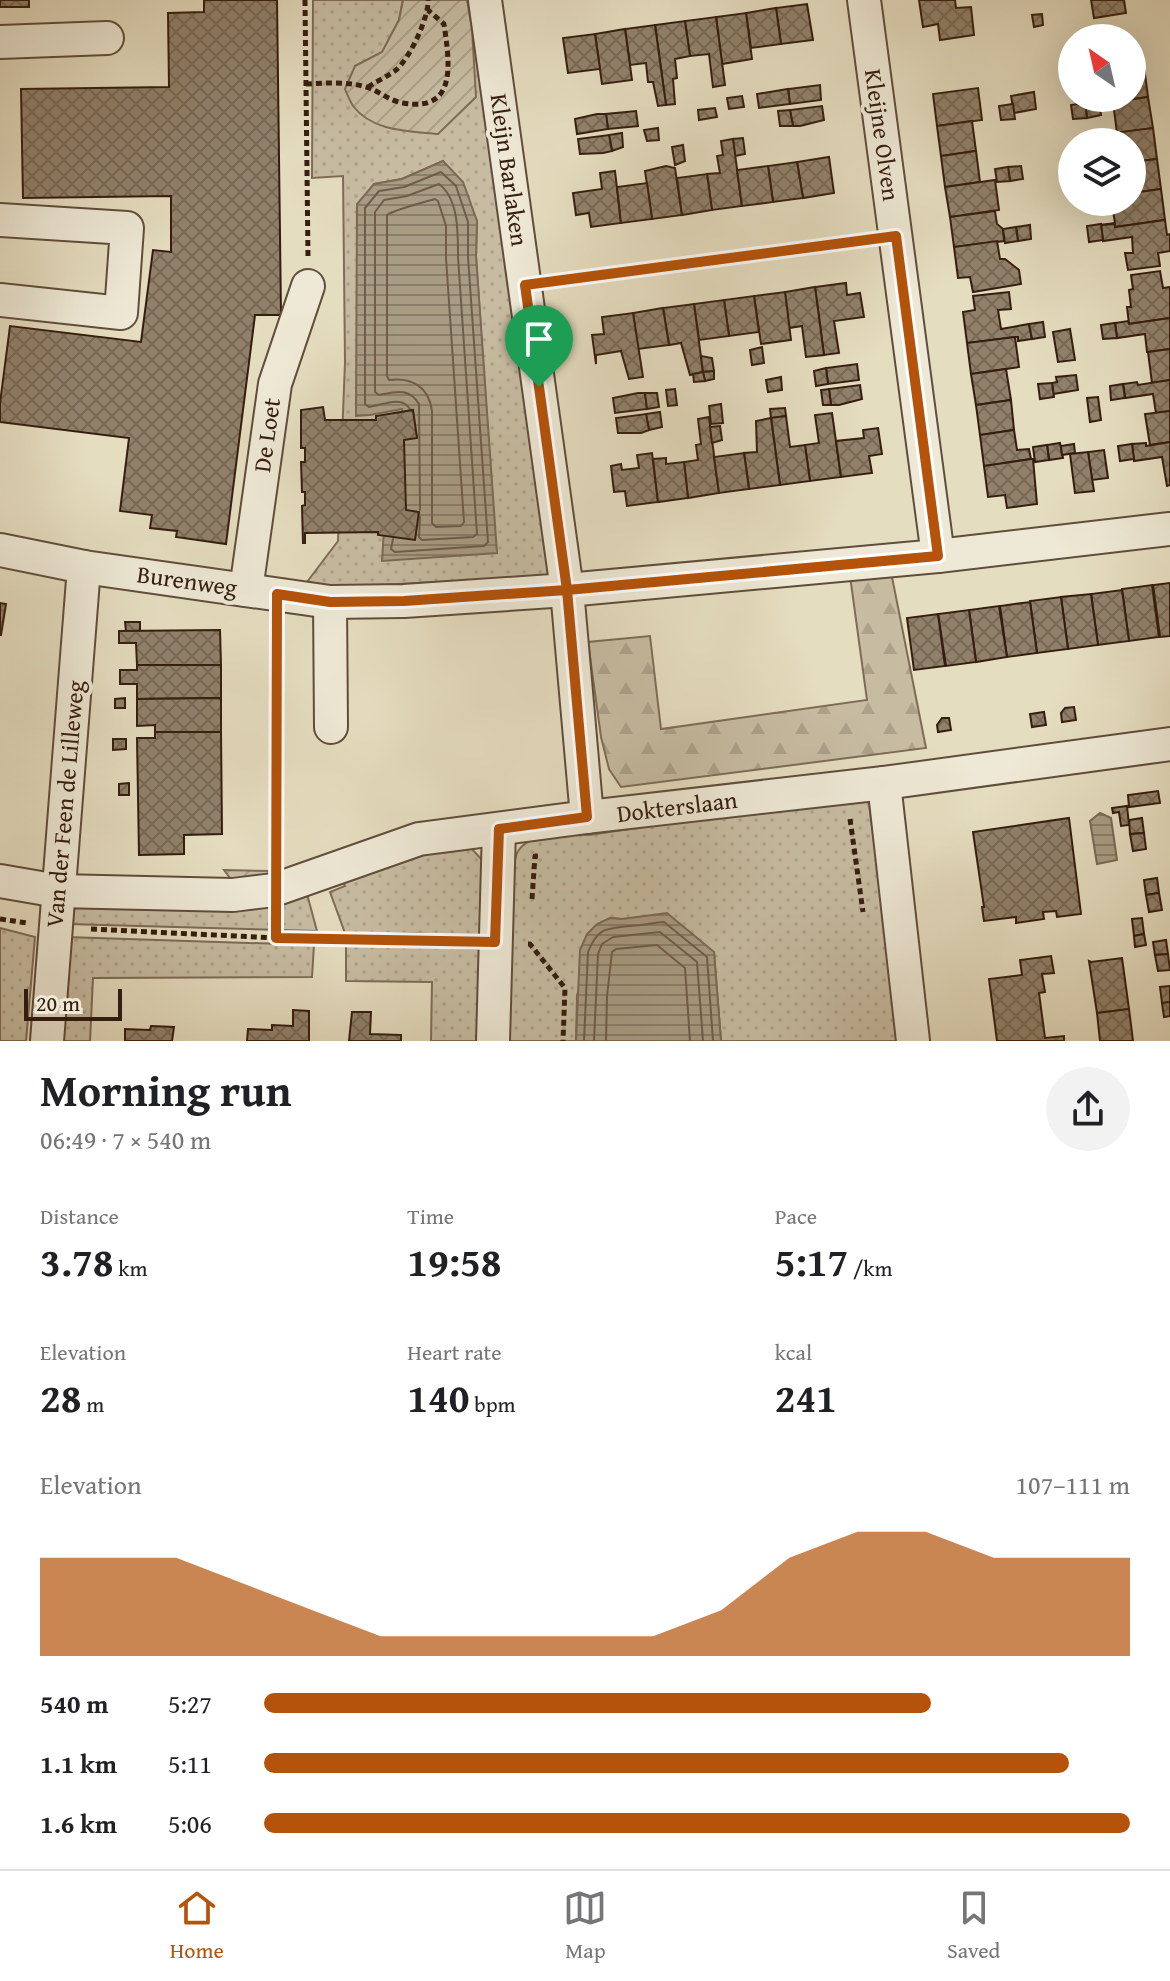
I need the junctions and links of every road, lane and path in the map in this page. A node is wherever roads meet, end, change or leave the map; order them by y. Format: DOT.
graph roads {
  1 [pos="305,0"];
  2 [pos="428,0"];
  3 [pos="485,0"];
  4 [pos="864,0"];
  5 [pos="428,10"];
  6 [pos="107,38"];
  7 [pos="0,42"];
  8 [pos="306,84"];
  9 [pos="368,87"];
  10 [pos="0,220"];
  11 [pos="896,236"];
  12 [pos="525,285"];
  13 [pos="308,286"];
  14 [pos="0,300"];
  15 [pos="1170,529"];
  16 [pos="0,550"];
  17 [pos="938,556"];
  18 [pos="84,567"];
  19 [pos="567,590"];
  20 [pos="261,592"];
  21 [pos="330,602"];
  22 [pos="331,727"];
  23 [pos="1170,744"];
  24 [pos="884,783"];
  25 [pos="849,812"];
  26 [pos="587,817"];
  27 [pos="499,829"];
  28 [pos="548,854"];
  29 [pos="0,881"];
  30 [pos="278,888"];
  31 [pos="58,891"];
  32 [pos="532,900"];
  33 [pos="864,919"];
  34 [pos="91,929"];
  35 [pos="276,938"];
  36 [pos="495,942"];
  37 [pos="47,1041"];
  38 [pos="493,1041"];
  39 [pos="563,1041"];
  40 [pos="913,1041"];
  1 -- 8 [label="path"];
  2 -- 5 [label="path"];
  3 -- 12 [label="street, Kleijn Barlaken"];
  4 -- 11 [label="street, Kleijne Olven"];
  5 -- 9 [label="path"];
  5 -- 9 [label="path"];
  6 -- 7 [label="street"];
  8 -- 9 [label="path"];
  8 -- 13 [label="path"];
  10 -- 14 [label="street"];
  11 -- 12 [label="path"];
  11 -- 17 [label="street, Kleijne Olven"];
  12 -- 19 [label="street, Kleijn Barlaken"];
  13 -- 20 [label="street, De Loet"];
  15 -- 17 [label="street, Burenweg"];
  16 -- 18 [label="street, Burenweg"];
  17 -- 19 [label="street, Burenweg"];
  18 -- 20 [label="street, Burenweg"];
  18 -- 31 [label="street, Van der Feen de Lilleweg"];
  19 -- 21 [label="street, Burenweg"];
  19 -- 26 [label="street, Kleijn Barlaken"];
  20 -- 21 [label="street, Burenweg"];
  20 -- 30 [label="path"];
  21 -- 22 [label="street"];
  23 -- 24 [label="street, Dokterslaan"];
  24 -- 26 [label="street, Dokterslaan"];
  24 -- 40 [label="street"];
  25 -- 33 [label="path"];
  26 -- 27 [label="street, Dokterslaan"];
  27 -- 30 [label="street, Dokterslaan"];
  27 -- 36 [label="street"];
  28 -- 32 [label="path"];
  29 -- 31 [label="street, Dokterslaan"];
  30 -- 31 [label="street, Dokterslaan"];
  30 -- 35 [label="path"];
  31 -- 37 [label="street, Van der Feen de Lilleweg"];
  34 -- 35 [label="path"];
  35 -- 36 [label="path"];
  36 -- 38 [label="street"];
  36 -- 39 [label="path"];
}
